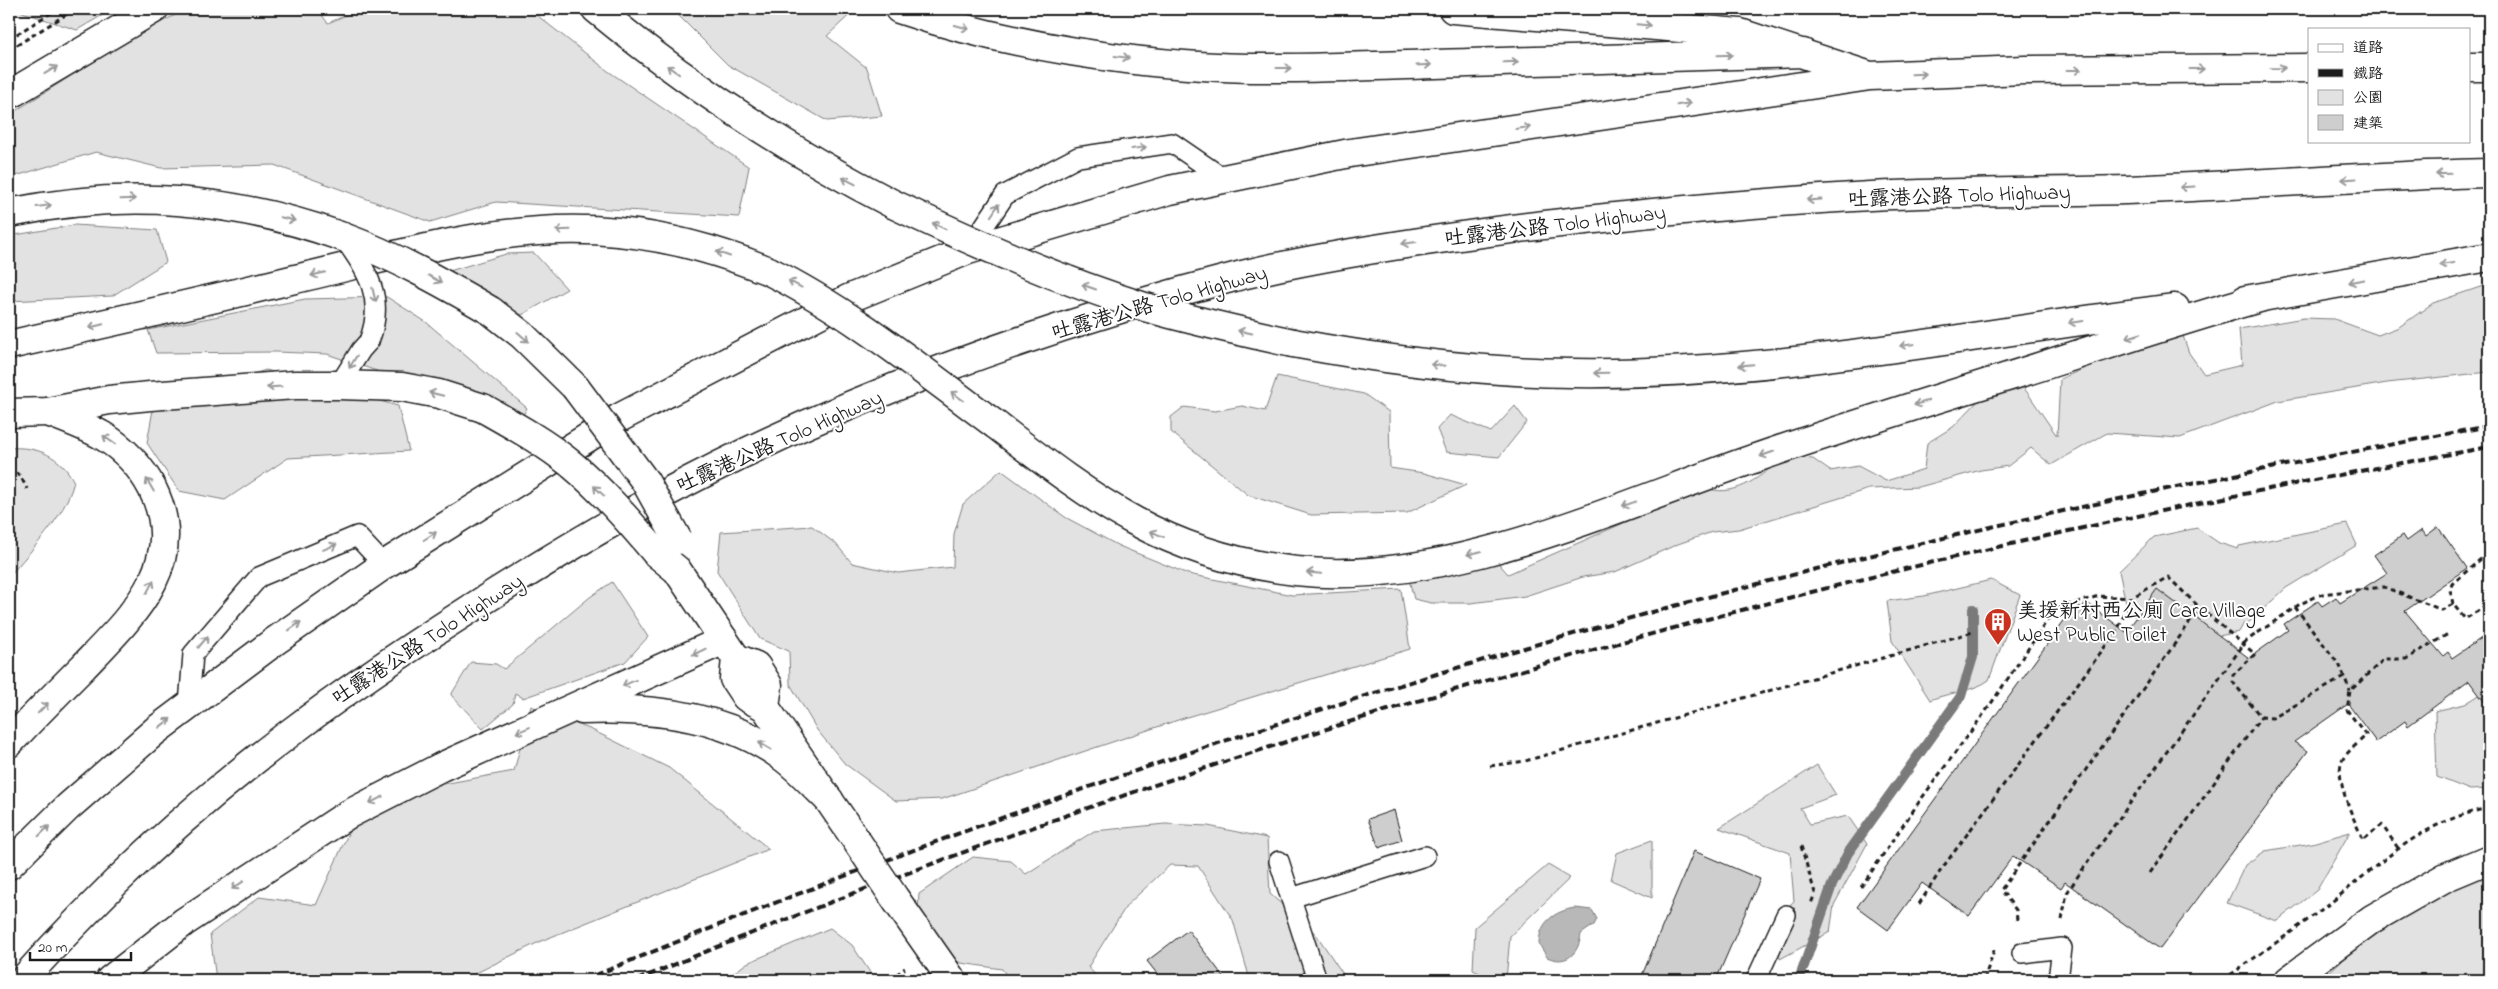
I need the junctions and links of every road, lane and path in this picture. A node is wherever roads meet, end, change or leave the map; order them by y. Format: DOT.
graph roads {
  1 [pos="57,9"];
  2 [pos="74,9"];
  3 [pos="154,9"];
  4 [pos="596,9"];
  5 [pos="899,9"];
  6 [pos="1453,9"];
  7 [pos="9,39"];
  8 [pos="9,50"];
  9 [pos="1804,53"];
  10 [pos="2470,67"];
  11 [pos="2489,67"];
  12 [pos="2308,68"];
  13 [pos="1870,76"];
  14 [pos="9,95"];
  15 [pos="2489,173"];
  16 [pos="1223,178"];
  17 [pos="9,213"];
  18 [pos="343,237"];
  19 [pos="968,250"];
  20 [pos="2489,257"];
  21 [pos="2263,297"];
  22 [pos="9,345"];
  23 [pos="339,385"];
  24 [pos="48,412"];
  25 [pos="9,413"];
  26 [pos="9,467"];
  27 [pos="27,489"];
  28 [pos="667,546"];
  29 [pos="2489,552"];
  30 [pos="384,565"];
  31 [pos="2131,598"];
  32 [pos="2452,604"];
  33 [pos="2489,604"];
  34 [pos="2295,607"];
  35 [pos="2200,608"];
  36 [pos="1973,632"];
  37 [pos="2448,634"];
  38 [pos="2243,645"];
  39 [pos="730,649"];
  40 [pos="2344,677"];
  41 [pos="2350,691"];
  42 [pos="189,704"];
  43 [pos="568,711"];
  44 [pos="2261,718"];
  45 [pos="9,743"];
  46 [pos="1490,766"];
  47 [pos="829,800"];
  48 [pos="2489,808"];
  49 [pos="2398,848"];
  50 [pos="1425,856"];
  51 [pos="2489,858"];
  52 [pos="1279,861"];
  53 [pos="9,865"];
  54 [pos="2150,873"];
  55 [pos="1861,887"];
  56 [pos="1291,898"];
  57 [pos="1919,904"];
  58 [pos="1786,915"];
  59 [pos="2017,920"];
  60 [pos="2062,927"];
  61 [pos="2022,953"];
  62 [pos="906,968"];
  63 [pos="23,980"];
  64 [pos="110,980"];
  65 [pos="889,980"];
  66 [pos="952,980"];
  67 [pos="1317,980"];
  68 [pos="1756,980"];
  69 [pos="2058,980"];
  70 [pos="2223,980"];
  71 [pos="2289,980"];
  1 -- 7 [label="path"];
  2 -- 8 [label="path"];
  14 -- 3 [label="main road, one-way"];
  21 -- 4 [label="main road, one-way, bridge"];
  5 -- 9 [label="main road, one-way"];
  6 -- 9 [label="main road, one-way"];
  9 -- 13 [label="main road"];
  10 -- 11 [label="main road"];
  13 -- 12 [label="main road, one-way"];
  16 -- 13 [label="main road, one-way"];
  15 -- 63 [label="main road, 吐露港公路 Tolo Highway, one-way"];
  16 -- 19 [label="main road"];
  19 -- 16 [label="lane, one-way"];
  17 -- 18 [label="main road, one-way"];
  18 -- 23 [label="lane, one-way, bridge"];
  18 -- 28 [label="main road, one-way, bridge"];
  30 -- 19 [label="main road, one-way"];
  20 -- 21 [label="main road, one-way"];
  21 -- 22 [label="main road, one-way, bridge"];
  23 -- 24 [label="main road, one-way"];
  28 -- 23 [label="main road, one-way, bridge"];
  24 -- 25 [label="main road"];
  45 -- 24 [label="main road, one-way"];
  26 -- 27 [label="path"];
  28 -- 39 [label="main road"];
  29 -- 32 [label="path"];
  42 -- 30 [label="main road, one-way"];
  42 -- 30 [label="lane, one-way"];
  31 -- 35 [label="path"];
  31 -- 55 [label="path"];
  31 -- 57 [label="path"];
  32 -- 33 [label="path"];
  32 -- 34 [label="path"];
  34 -- 38 [label="path"];
  34 -- 40 [label="path"];
  35 -- 38 [label="path"];
  35 -- 59 [label="path"];
  36 -- 46 [label="path"];
  37 -- 41 [label="path"];
  38 -- 44 [label="path"];
  38 -- 60 [label="path"];
  39 -- 43 [label="main road, one-way"];
  39 -- 47 [label="main road"];
  40 -- 41 [label="path"];
  40 -- 44 [label="path"];
  41 -- 49 [label="path"];
  53 -- 42 [label="main road, one-way"];
  47 -- 43 [label="main road, one-way"];
  43 -- 64 [label="main road, one-way"];
  44 -- 54 [label="path"];
  47 -- 66 [label="main road, bridge"];
  48 -- 49 [label="path"];
  49 -- 70 [label="path"];
  50 -- 56 [label="lane"];
  51 -- 71 [label="main road"];
  52 -- 56 [label="lane"];
  56 -- 67 [label="lane"];
  58 -- 68 [label="lane"];
  61 -- 69 [label="lane"];
  62 -- 65 [label="path"];
}
